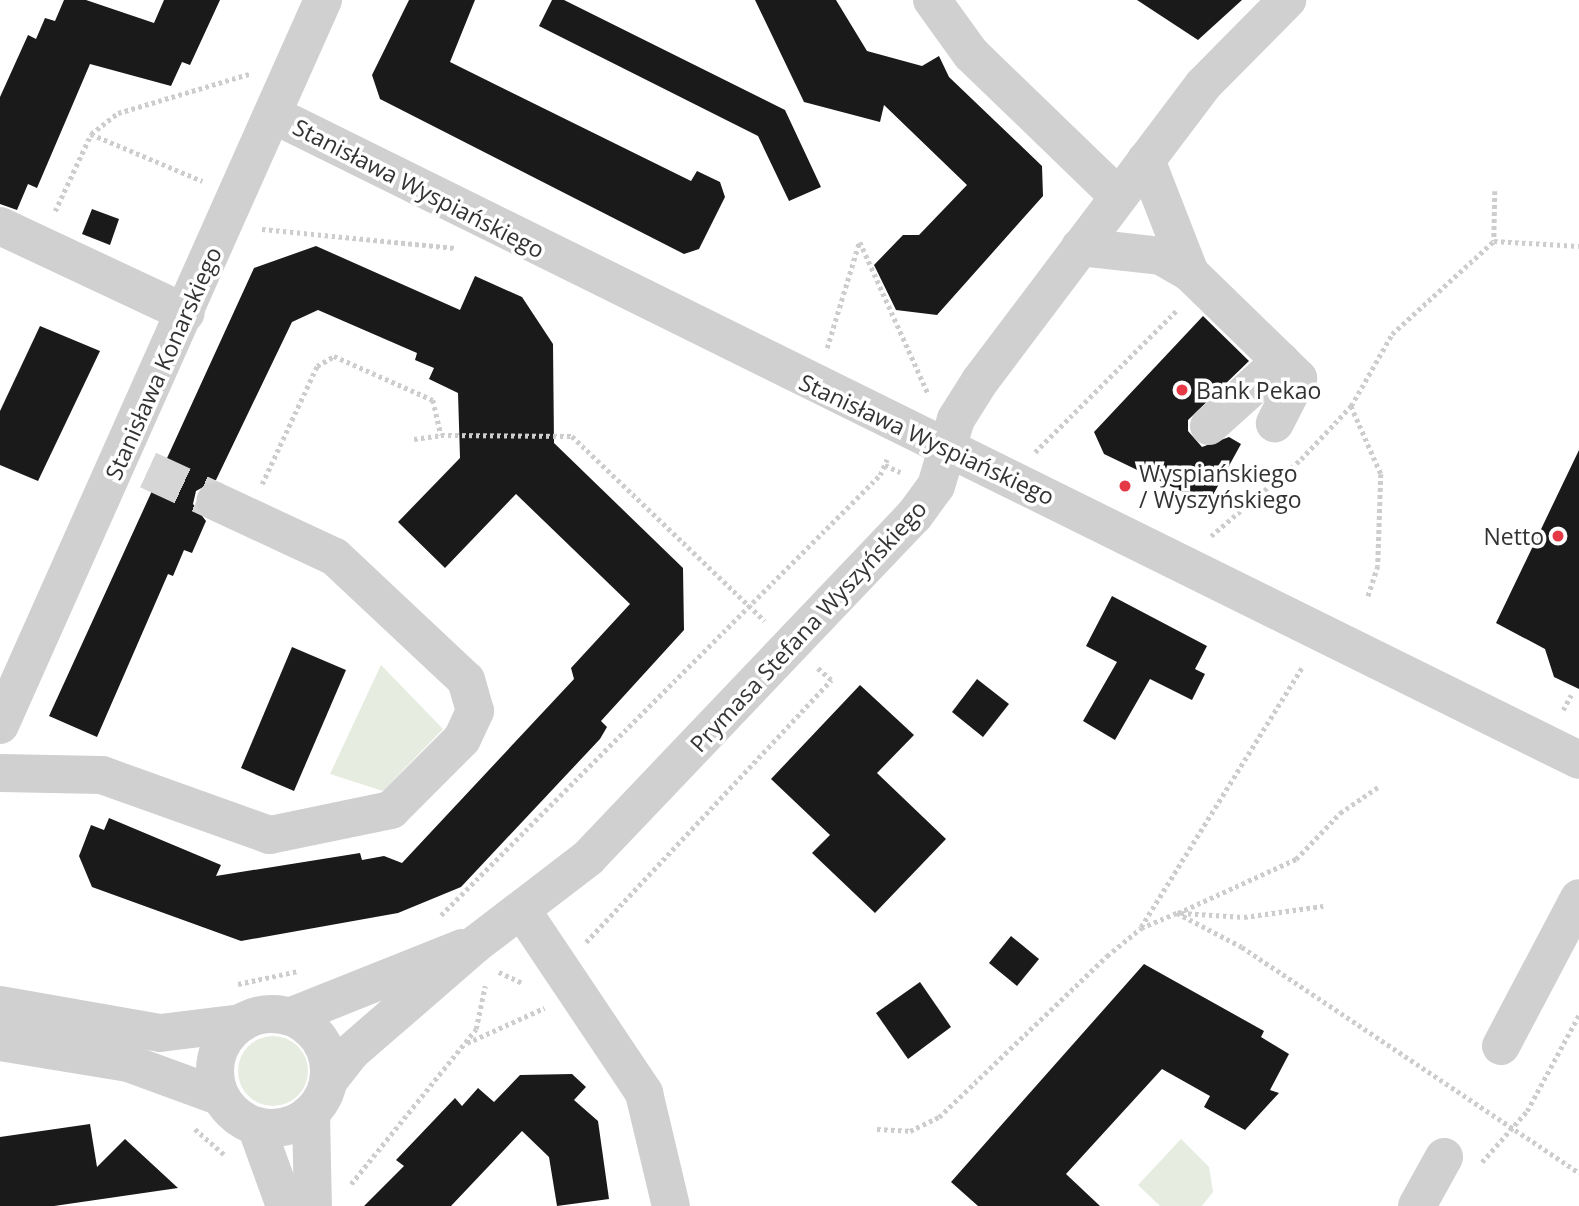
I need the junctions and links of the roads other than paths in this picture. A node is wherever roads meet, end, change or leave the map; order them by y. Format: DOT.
graph roads {
  1 [pos="323,0"];
  2 [pos="932,0"];
  3 [pos="1287,0"];
  4 [pos="276,116"];
  5 [pos="1146,160"];
  6 [pos="1118,196"];
  7 [pos="0,226"];
  8 [pos="1080,247"];
  9 [pos="1196,279"];
  10 [pos="186,313"];
  11 [pos="1281,361"];
  12 [pos="1275,422"];
  13 [pos="1209,426"];
  14 [pos="947,449"];
  15 [pos="231,508"];
  16 [pos="0,725"];
  17 [pos="1579,760"];
  18 [pos="0,774"];
  19 [pos="1579,898"];
  20 [pos="523,912"];
  21 [pos="482,955"];
  22 [pos="0,1005"];
  23 [pos="292,1016"];
  24 [pos="241,1023"];
  25 [pos="0,1042"];
  26 [pos="1501,1046"];
  27 [pos="330,1079"];
  28 [pos="221,1097"];
  29 [pos="311,1114"];
  30 [pos="256,1126"];
  31 [pos="1444,1157"];
  32 [pos="304,1204"];
  33 [pos="670,1206"];
  34 [pos="1417,1206"];
  1 -- 4 [label="street, Stanisława Konarskiego"];
  2 -- 6 [label="street"];
  3 -- 5 [label="street, Prymasa Stefana Wyszyńskiego"];
  4 -- 10 [label="street, Stanisława Konarskiego"];
  4 -- 14 [label="street, Stanisława Wyspiańskiego"];
  5 -- 6 [label="street, Prymasa Stefana Wyszyńskiego"];
  5 -- 9 [label="street"];
  6 -- 8 [label="street, Prymasa Stefana Wyszyńskiego"];
  7 -- 10 [label="street"];
  8 -- 9 [label="street"];
  8 -- 14 [label="street, Prymasa Stefana Wyszyńskiego"];
  9 -- 11 [label="street"];
  10 -- 16 [label="street, Stanisława Konarskiego"];
  11 -- 12 [label="street"];
  11 -- 13 [label="street"];
  14 -- 17 [label="street, Stanisława Wyspiańskiego"];
  14 -- 20 [label="street, Prymasa Stefana Wyszyńskiego"];
  15 -- 18 [label="street"];
  19 -- 26 [label="street"];
  20 -- 21 [label="street, Prymasa Stefana Wyszyńskiego"];
  20 -- 33 [label="street"];
  21 -- 23 [label="street, Prymasa Stefana Wyszyńskiego"];
  21 -- 27 [label="street, Prymasa Stefana Wyszyńskiego"];
  22 -- 24 [label="street"];
  23 -- 24 [label="street"];
  23 -- 27 [label="street"];
  24 -- 28 [label="street"];
  25 -- 28 [label="street"];
  27 -- 29 [label="street"];
  28 -- 30 [label="street"];
  29 -- 30 [label="street"];
  29 -- 32 [label="street"];
  30 -- 32 [label="street"];
  31 -- 34 [label="street"];
}
